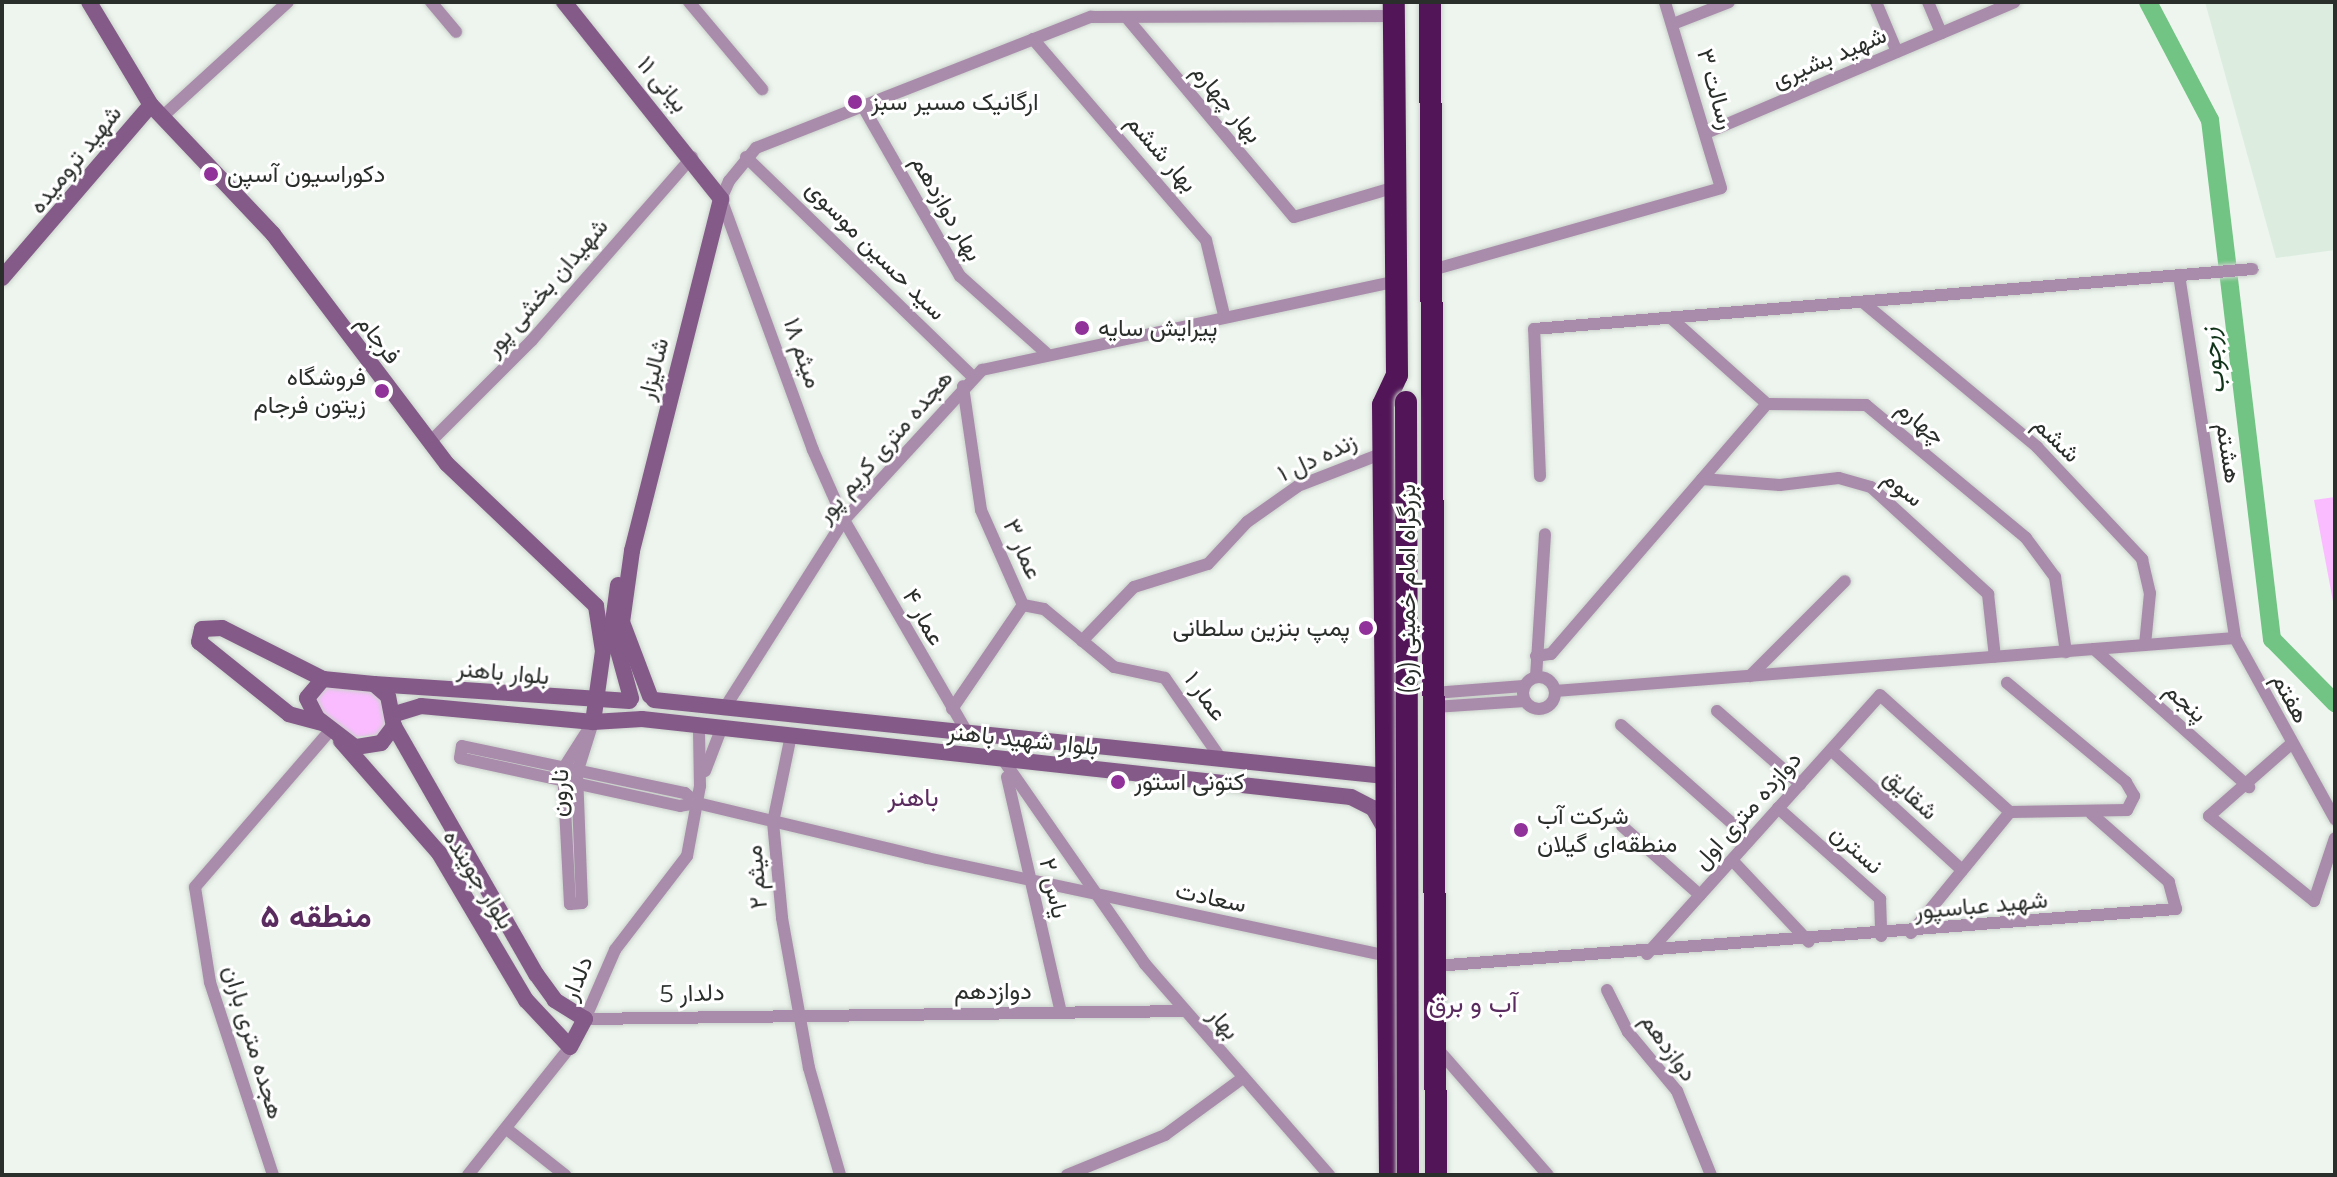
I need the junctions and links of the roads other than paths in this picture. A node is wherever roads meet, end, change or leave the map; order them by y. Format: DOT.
graph roads {
  1 [pos="89,2"];
  2 [pos="288,2"];
  3 [pos="431,2"];
  4 [pos="564,2"];
  5 [pos="689,2"];
  6 [pos="1264,2"];
  7 [pos="1430,2"];
  8 [pos="1665,2"];
  9 [pos="1729,2"];
  10 [pos="1876,2"];
  11 [pos="1928,2"];
  12 [pos="2014,2"];
  13 [pos="1984,8"];
  14 [pos="1394,9"];
  15 [pos="1126,17"];
  16 [pos="1264,18"];
  17 [pos="1673,24"];
  18 [pos="456,32"];
  19 [pos="1941,33"];
  20 [pos="1033,39"];
  21 [pos="1897,52"];
  22 [pos="762,89"];
  23 [pos="862,105"];
  24 [pos="157,110"];
  25 [pos="1706,133"];
  26 [pos="692,157"];
  27 [pos="746,157"];
  28 [pos="1442,172"];
  29 [pos="1395,187"];
  30 [pos="721,199"];
  31 [pos="1437,268"];
  32 [pos="2253,269"];
  33 [pos="2183,275"];
  34 [pos="2,278"];
  35 [pos="1396,281"];
  36 [pos="1865,304"];
  37 [pos="1224,315"];
  38 [pos="1672,319"];
  39 [pos="1046,353"];
  40 [pos="1397,375"];
  41 [pos="968,382"];
  42 [pos="1767,404"];
  43 [pos="430,442"];
  44 [pos="1383,453"];
  45 [pos="1540,476"];
  46 [pos="1702,479"];
  47 [pos="844,520"];
  48 [pos="1545,534"];
  49 [pos="1845,581"];
  50 [pos="1023,605"];
  51 [pos="611,609"];
  52 [pos="2235,638"];
  53 [pos="1082,641"];
  54 [pos="2145,645"];
  55 [pos="2094,649"];
  56 [pos="2066,652"];
  57 [pos="1536,656"];
  58 [pos="1995,657"];
  59 [pos="1750,676"];
  60 [pos="1536,677"];
  61 [pos="323,679"];
  62 [pos="2007,683"];
  63 [pos="374,684"];
  64 [pos="1524,686"];
  65 [pos="1555,691"];
  66 [pos="652,698"];
  67 [pos="630,699"];
  68 [pos="1434,700"];
  69 [pos="1525,701"];
  70 [pos="595,704"];
  71 [pos="724,709"];
  72 [pos="952,709"];
  73 [pos="1717,711"];
  74 [pos="642,719"];
  75 [pos="395,720"];
  76 [pos="593,722"];
  77 [pos="1621,725"];
  78 [pos="699,730"];
  79 [pos="331,732"];
  80 [pos="720,732"];
  81 [pos="968,734"];
  82 [pos="790,740"];
  83 [pos="2291,744"];
  84 [pos="1831,750"];
  85 [pos="1149,752"];
  86 [pos="1434,753"];
  87 [pos="1221,759"];
  88 [pos="1005,767"];
  89 [pos="564,776"];
  90 [pos="1146,776"];
  91 [pos="1385,776"];
  92 [pos="578,779"];
  93 [pos="1217,783"];
  94 [pos="1800,784"];
  95 [pos="700,786"];
  96 [pos="2249,787"];
  97 [pos="697,803"];
  98 [pos="1778,808"];
  99 [pos="1434,811"];
  100 [pos="2010,812"];
  101 [pos="2092,814"];
  102 [pos="2335,819"];
  103 [pos="773,822"];
  104 [pos="1622,826"];
  105 [pos="1385,830"];
  106 [pos="2335,838"];
  107 [pos="1750,839"];
  108 [pos="1732,860"];
  109 [pos="1962,870"];
  110 [pos="1028,879"];
  111 [pos="1094,893"];
  112 [pos="1700,895"];
  113 [pos="1385,930"];
  114 [pos="1435,931"];
  115 [pos="1911,933"];
  116 [pos="1881,936"];
  117 [pos="1809,942"];
  118 [pos="1647,954"];
  119 [pos="1385,955"];
  120 [pos="1435,966"];
  121 [pos="1607,990"];
  122 [pos="800,1011"];
  123 [pos="1185,1011"];
  124 [pos="1061,1013"];
  125 [pos="585,1019"];
  126 [pos="1435,1046"];
  127 [pos="570,1047"];
  128 [pos="1243,1078"];
  129 [pos="508,1130"];
  130 [pos="273,1175"];
  131 [pos="468,1175"];
  132 [pos="565,1175"];
  133 [pos="840,1175"];
  134 [pos="1067,1175"];
  135 [pos="1329,1175"];
  136 [pos="1390,1175"];
  137 [pos="1408,1175"];
  138 [pos="1436,1175"];
  139 [pos="1548,1175"];
  140 [pos="1711,1175"];
  1 -- 24 [label="street, فرجام"];
  2 -- 24 [label="street"];
  3 -- 18 [label="street"];
  4 -- 26 [label="street, بیانی ۱۱"];
  5 -- 22 [label="street"];
  6 -- 16 [label="street"];
  7 -- 31 [label="highway, بزرگراه امام خمینی (ره)"];
  8 -- 17 [label="street, رسالت ۳"];
  9 -- 17 [label="street"];
  10 -- 21 [label="street"];
  11 -- 19 [label="street"];
  12 -- 13 [label="street, شهید بشیری"];
  13 -- 19 [label="street, شهید بشیری"];
  14 -- 16 [label="street"];
  14 -- 29 [label="highway, بزرگراه امام خمینی (ره)"];
  15 -- 16 [label="street"];
  15 -- 20 [label="street"];
  15 -- 29 [label="street, بهار چهارم"];
  17 -- 25 [label="street, رسالت ۳"];
  19 -- 21 [label="street, شهید بشیری"];
  20 -- 23 [label="street"];
  20 -- 37 [label="street, بهار ششم"];
  21 -- 25 [label="street, شهید بشیری"];
  23 -- 27 [label="street"];
  23 -- 39 [label="street, بهار دوازدهم"];
  24 -- 34 [label="street, شهید ترومیده"];
  24 -- 43 [label="street, فرجام"];
  25 -- 31 [label="street, رسالت ۳"];
  26 -- 30 [label="street, بیانی ۱۱"];
  26 -- 43 [label="street, شهیدان بخشی پور"];
  27 -- 30 [label="street"];
  27 -- 41 [label="street, سید حسین موسوی"];
  28 -- 31 [label="street"];
  29 -- 35 [label="highway, بزرگراه امام خمینی (ره)"];
  30 -- 47 [label="street, میثم ۱۸"];
  30 -- 51 [label="street, شالیزار"];
  31 -- 68 [label="highway, بزرگراه امام خمینی (ره)"];
  32 -- 33 [label="street"];
  33 -- 36 [label="street"];
  33 -- 52 [label="street, هشتم"];
  35 -- 37 [label="street, هجده متری کریم پور"];
  35 -- 40 [label="highway, بزرگراه امام خمینی (ره)"];
  36 -- 38 [label="street"];
  36 -- 54 [label="street, ششم"];
  37 -- 39 [label="street, هجده متری کریم پور"];
  38 -- 42 [label="street"];
  38 -- 45 [label="street"];
  39 -- 41 [label="street, هجده متری کریم پور"];
  40 -- 44 [label="highway, بزرگراه امام خمینی (ره)"];
  40 -- 137 [label="highway, بزرگراه امام خمینی (ره), bridge"];
  41 -- 47 [label="street, هجده متری کریم پور"];
  41 -- 50 [label="street, عمار ۳"];
  42 -- 46 [label="street"];
  42 -- 56 [label="street, چهارم"];
  43 -- 51 [label="street, فرجام"];
  44 -- 53 [label="street, زنده دل ۱"];
  44 -- 91 [label="highway, بزرگراه امام خمینی (ره)"];
  46 -- 57 [label="street"];
  46 -- 58 [label="street, سوم"];
  47 -- 71 [label="street, هجده متری کریم پور"];
  47 -- 72 [label="street, عمار ۴"];
  48 -- 57 [label="street"];
  49 -- 59 [label="street"];
  50 -- 53 [label="street, عمار ۱"];
  50 -- 72 [label="street, عمار ۳"];
  51 -- 66 [label="street, شالیزار"];
  51 -- 67 [label="street, شالیزار"];
  51 -- 70 [label="street"];
  52 -- 54 [label="street"];
  52 -- 83 [label="street, هفتم"];
  53 -- 87 [label="street, عمار ۱"];
  54 -- 55 [label="street"];
  55 -- 56 [label="street"];
  55 -- 96 [label="street, پنجم"];
  56 -- 58 [label="street"];
  57 -- 60 [label="street"];
  58 -- 59 [label="street"];
  59 -- 65 [label="street"];
  60 -- 64 [label="street"];
  60 -- 65 [label="street"];
  61 -- 63 [label="street, بلوار باهنر"];
  61 -- 79 [label="street"];
  61 -- 79 [label="street"];
  62 -- 101 [label="street"];
  63 -- 70 [label="street, بلوار باهنر"];
  63 -- 75 [label="street, بلوار جوینده"];
  64 -- 68 [label="street"];
  64 -- 69 [label="street"];
  65 -- 69 [label="street"];
  66 -- 67 [label="street, بلوار باهنر"];
  66 -- 71 [label="street, بلوار شهید باهنر"];
  66 -- 74 [label="street"];
  67 -- 70 [label="street, بلوار باهنر"];
  67 -- 74 [label="street"];
  68 -- 69 [label="street"];
  68 -- 86 [label="highway, بزرگراه امام خمینی (ره)"];
  70 -- 76 [label="street"];
  71 -- 81 [label="street, بلوار شهید باهنر"];
  72 -- 81 [label="street, عمار ۴"];
  73 -- 94 [label="street"];
  74 -- 76 [label="street, بلوار باهنر"];
  74 -- 78 [label="street, بلوار شهید باهنر"];
  75 -- 76 [label="street, بلوار باهنر"];
  75 -- 79 [label="street"];
  75 -- 125 [label="street, بلوار جوینده"];
  76 -- 89 [label="street, نارون"];
  76 -- 92 [label="street, نارون"];
  77 -- 107 [label="street"];
  78 -- 80 [label="street, بلوار شهید باهنر"];
  78 -- 95 [label="street"];
  79 -- 127 [label="street, بلوار جوینده"];
  79 -- 130 [label="street, هجده متری باران"];
  80 -- 82 [label="street, بلوار شهید باهنر"];
  80 -- 95 [label="street"];
  81 -- 85 [label="street, بلوار شهید باهنر"];
  82 -- 88 [label="street, بلوار شهید باهنر"];
  82 -- 103 [label="street, میثم ۲"];
  83 -- 96 [label="street"];
  83 -- 102 [label="street, هفتم"];
  84 -- 94 [label="street, دوازده متری اول"];
  84 -- 100 [label="street, دوازده متری اول"];
  84 -- 109 [label="street, شقایق"];
  85 -- 87 [label="street, بلوار شهید باهنر"];
  85 -- 90 [label="street"];
  86 -- 91 [label="highway"];
  86 -- 99 [label="highway, بزرگراه امام خمینی (ره)"];
  87 -- 91 [label="street, بلوار شهید باهنر"];
  87 -- 93 [label="street"];
  88 -- 90 [label="street, بلوار شهید باهنر"];
  88 -- 110 [label="street, یاس ۲"];
  88 -- 111 [label="street, بهار"];
  89 -- 89 [label="street"];
  89 -- 92 [label="street, سعادت"];
  89 -- 92 [label="street, نارون"];
  90 -- 93 [label="street, بلوار شهید باهنر"];
  91 -- 99 [label="highway"];
  91 -- 105 [label="highway, بزرگراه امام خمینی (ره)"];
  92 -- 97 [label="street, سعادت"];
  93 -- 105 [label="street, بلوار شهید باهنر"];
  94 -- 98 [label="street, دوازده متری اول"];
  95 -- 97 [label="street, دلدار"];
  96 -- 106 [label="street"];
  97 -- 103 [label="street, سعادت"];
  97 -- 125 [label="street, دلدار"];
  98 -- 107 [label="street, دوازده متری اول"];
  98 -- 116 [label="street, نسترن"];
  99 -- 114 [label="highway, بزرگراه امام خمینی (ره)"];
  100 -- 101 [label="street"];
  100 -- 109 [label="street"];
  101 -- 115 [label="street, شهید عباسپور"];
  103 -- 110 [label="street, سعادت"];
  103 -- 122 [label="street, میثم ۲"];
  104 -- 112 [label="street"];
  105 -- 113 [label="highway, بزرگراه امام خمینی (ره)"];
  107 -- 108 [label="street, دوازده متری اول"];
  108 -- 112 [label="street, دوازده متری اول"];
  108 -- 117 [label="street"];
  109 -- 115 [label="street"];
  110 -- 111 [label="street, سعادت"];
  110 -- 124 [label="street, یاس ۲"];
  111 -- 119 [label="street, سعادت"];
  111 -- 123 [label="street, بهار"];
  112 -- 118 [label="street, دوازده متری اول"];
  113 -- 114 [label="highway"];
  113 -- 119 [label="highway, بزرگراه امام خمینی (ره)"];
  114 -- 120 [label="highway, بزرگراه امام خمینی (ره)"];
  115 -- 116 [label="street, شهید عباسپور"];
  116 -- 117 [label="street, شهید عباسپور"];
  117 -- 118 [label="street, شهید عباسپور"];
  118 -- 120 [label="street, شهید عباسپور"];
  119 -- 136 [label="highway, بزرگراه امام خمینی (ره)"];
  120 -- 126 [label="highway, بزرگراه امام خمینی (ره)"];
  121 -- 140 [label="street, دوازدهم"];
  122 -- 124 [label="street, دوازدهم"];
  122 -- 125 [label="street, دلدار 5"];
  122 -- 133 [label="street, میثم ۲"];
  123 -- 124 [label="street, دوازدهم"];
  123 -- 128 [label="street, بهار"];
  125 -- 127 [label="street, دلدار"];
  126 -- 138 [label="highway, بزرگراه امام خمینی (ره)"];
  126 -- 139 [label="street"];
  127 -- 129 [label="street, دلدار"];
  128 -- 134 [label="street"];
  128 -- 135 [label="street, بهار"];
  129 -- 131 [label="street, دلدار"];
  129 -- 132 [label="street"];
}
